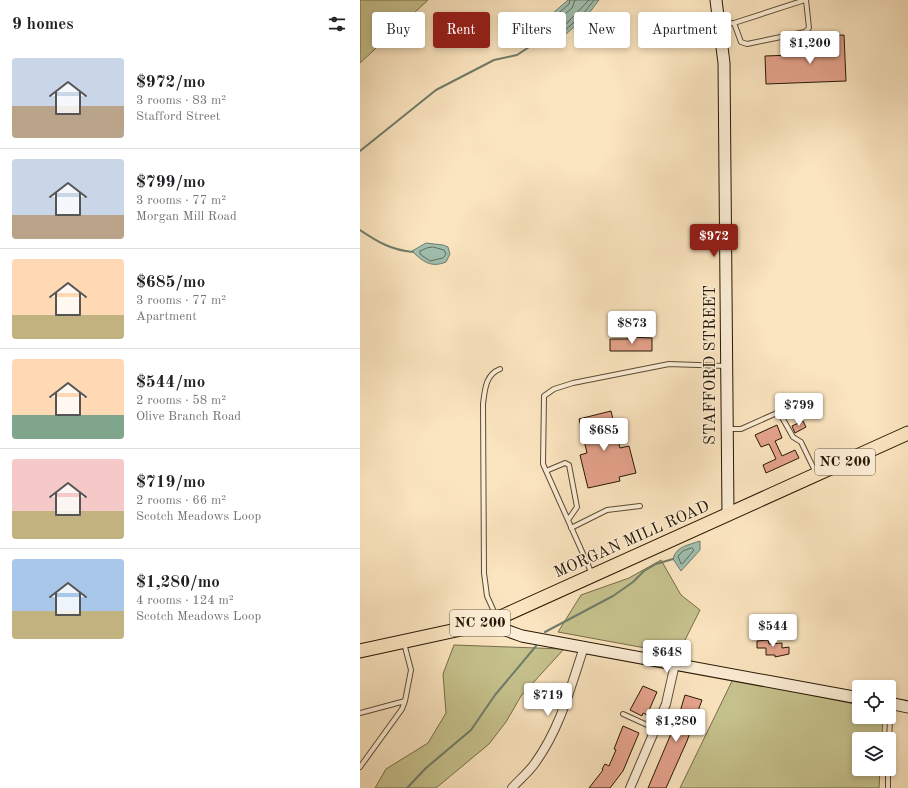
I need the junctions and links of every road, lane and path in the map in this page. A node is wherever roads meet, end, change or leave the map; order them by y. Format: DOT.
graph roads {
  1 [pos="716,0"];
  2 [pos="805,0"];
  3 [pos="718,12"];
  4 [pos="731,23"];
  5 [pos="734,23"];
  6 [pos="722,48"];
  7 [pos="726,366"];
  8 [pos="500,369"];
  9 [pos="727,429"];
  10 [pos="908,433"];
  11 [pos="546,471"];
  12 [pos="816,475"];
  13 [pos="640,506"];
  14 [pos="728,515"];
  15 [pos="568,520"];
  16 [pos="571,528"];
  17 [pos="593,576"];
  18 [pos="496,618"];
  19 [pos="483,622"];
  20 [pos="404,642"];
  21 [pos="584,647"];
  22 [pos="360,651"];
  23 [pos="675,664"];
  24 [pos="852,697"];
  25 [pos="405,701"];
  26 [pos="896,705"];
  27 [pos="908,707"];
  28 [pos="360,713"];
  29 [pos="623,714"];
  30 [pos="656,729"];
  31 [pos="360,767"];
  32 [pos="888,776"];
  33 [pos="512,788"];
  34 [pos="630,788"];
  35 [pos="888,788"];
  1 -- 3 [label="street, STAFFORD STREET"];
  2 -- 5 [label="lane"];
  2 -- 5 [label="lane"];
  4 -- 5 [label="lane"];
  6 -- 7 [label="street, STAFFORD STREET"];
  7 -- 9 [label="street, STAFFORD STREET"];
  7 -- 11 [label="lane"];
  8 -- 18 [label="lane"];
  9 -- 12 [label="lane"];
  9 -- 14 [label="street, STAFFORD STREET"];
  10 -- 12 [label="main road, MORGAN MILL ROAD / NC 200"];
  11 -- 15 [label="lane"];
  11 -- 15 [label="lane"];
  12 -- 14 [label="main road, MORGAN MILL ROAD / NC 200"];
  13 -- 16 [label="lane"];
  14 -- 17 [label="main road, MORGAN MILL ROAD / NC 200"];
  15 -- 16 [label="lane"];
  16 -- 17 [label="lane"];
  17 -- 18 [label="main road, MORGAN MILL ROAD / NC 200"];
  18 -- 19 [label="main road, MORGAN MILL ROAD / NC 200"];
  19 -- 20 [label="main road, MORGAN MILL ROAD / NC 200"];
  19 -- 21 [label="street"];
  20 -- 22 [label="main road, MORGAN MILL ROAD / NC 200"];
  20 -- 25 [label="lane"];
  21 -- 23 [label="street"];
  21 -- 33 [label="street"];
  23 -- 24 [label="street"];
  23 -- 30 [label="street"];
  25 -- 28 [label="lane"];
  25 -- 31 [label="lane"];
  26 -- 27 [label="street"];
  29 -- 30 [label="lane"];
  30 -- 34 [label="street"];
  32 -- 35 [label="lane"];
}
